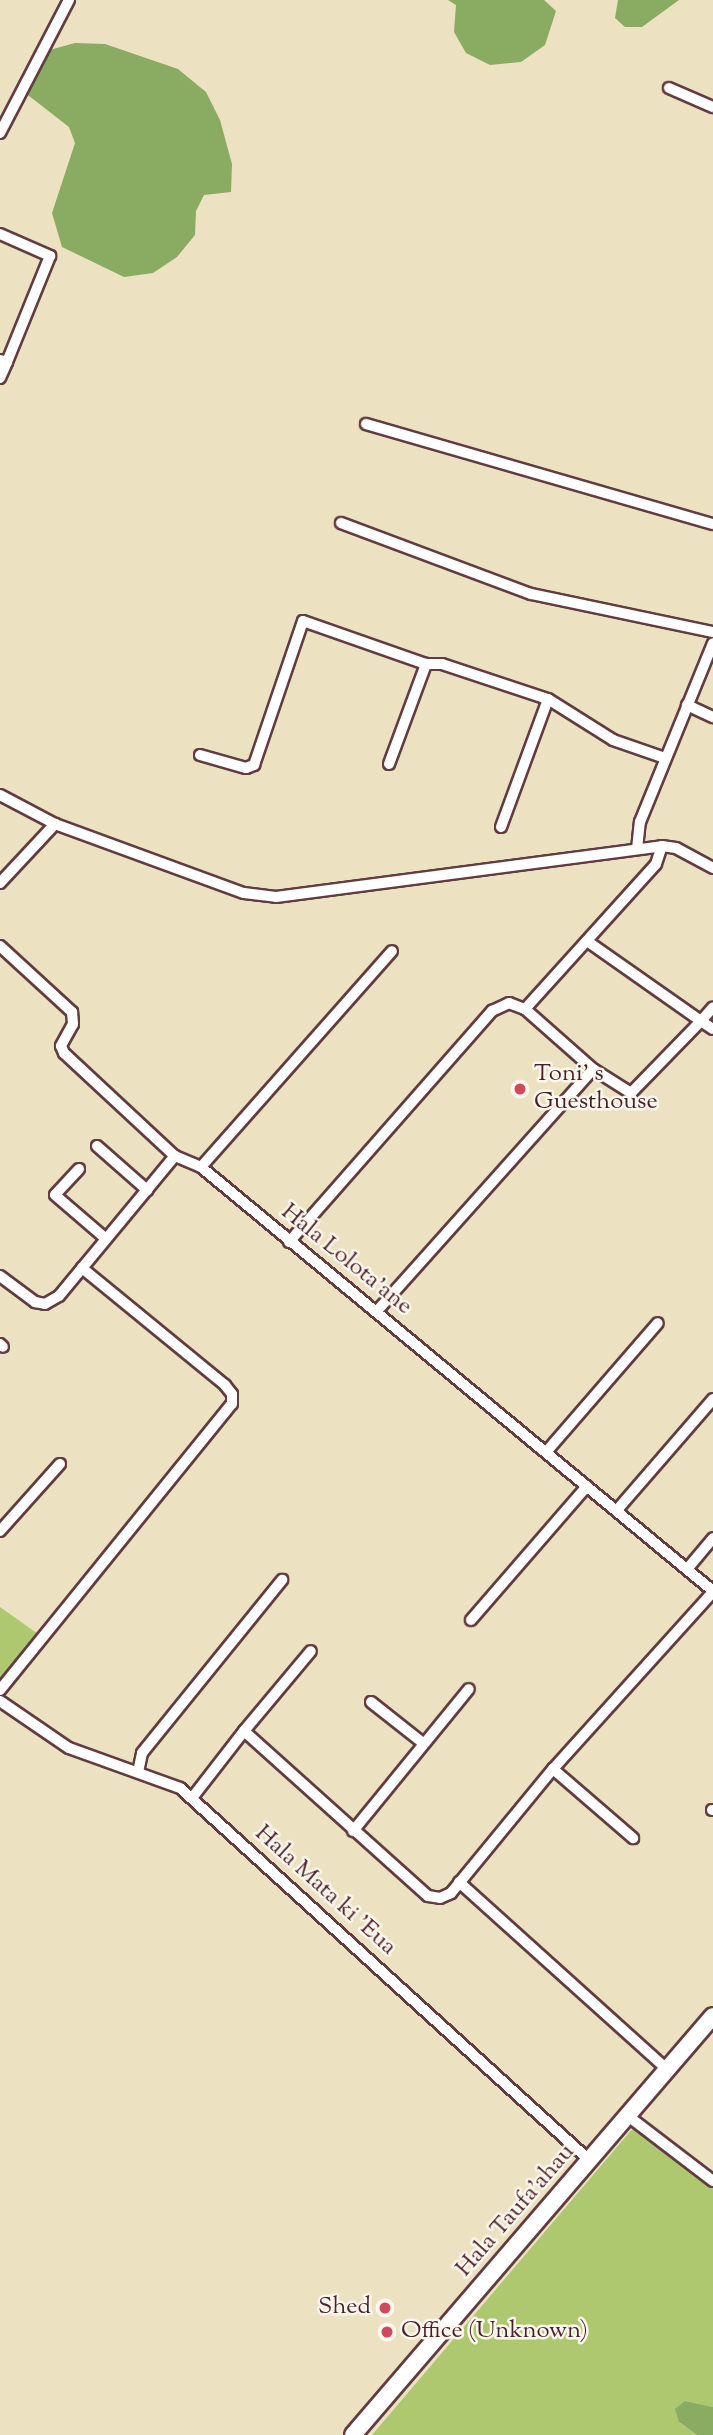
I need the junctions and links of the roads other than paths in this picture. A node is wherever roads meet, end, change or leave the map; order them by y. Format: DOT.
graph roads {
  1 [pos="69,0"];
  2 [pos="669,88"];
  3 [pos="713,107"];
  4 [pos="0,133"];
  5 [pos="0,233"];
  6 [pos="4,361"];
  7 [pos="0,378"];
  8 [pos="366,424"];
  9 [pos="341,523"];
  10 [pos="713,524"];
  11 [pos="713,632"];
  12 [pos="713,643"];
  13 [pos="426,664"];
  14 [pos="548,699"];
  15 [pos="687,705"];
  16 [pos="713,717"];
  17 [pos="200,755"];
  18 [pos="666,758"];
  19 [pos="389,764"];
  20 [pos="0,795"];
  21 [pos="55,824"];
  22 [pos="501,827"];
  23 [pos="662,846"];
  24 [pos="637,849"];
  25 [pos="713,868"];
  26 [pos="0,883"];
  27 [pos="587,941"];
  28 [pos="0,946"];
  29 [pos="392,951"];
  30 [pos="713,1007"];
  31 [pos="526,1009"];
  32 [pos="701,1021"];
  33 [pos="713,1028"];
  34 [pos="593,1069"];
  35 [pos="97,1146"];
  36 [pos="175,1156"];
  37 [pos="201,1167"];
  38 [pos="79,1169"];
  39 [pos="147,1190"];
  40 [pos="105,1238"];
  41 [pos="289,1242"];
  42 [pos="82,1268"];
  43 [pos="0,1276"];
  44 [pos="377,1311"];
  45 [pos="658,1323"];
  46 [pos="713,1399"];
  47 [pos="547,1451"];
  48 [pos="61,1464"];
  49 [pos="587,1486"];
  50 [pos="617,1510"];
  51 [pos="0,1531"];
  52 [pos="713,1538"];
  53 [pos="688,1567"];
  54 [pos="282,1580"];
  55 [pos="713,1591"];
  56 [pos="471,1620"];
  57 [pos="312,1651"];
  58 [pos="469,1689"];
  59 [pos="0,1690"];
  60 [pos="0,1701"];
  61 [pos="371,1702"];
  62 [pos="244,1731"];
  63 [pos="424,1743"];
  64 [pos="552,1769"];
  65 [pos="138,1772"];
  66 [pos="192,1798"];
  67 [pos="353,1831"];
  68 [pos="633,1838"];
  69 [pos="459,1882"];
  70 [pos="713,2016"];
  71 [pos="667,2069"];
  72 [pos="628,2116"];
  73 [pos="590,2161"];
  74 [pos="713,2181"];
  75 [pos="353,2435"];
  1 -- 4 [label="street"];
  2 -- 3 [label="street"];
  5 -- 6 [label="street"];
  6 -- 7 [label="street"];
  8 -- 10 [label="street"];
  9 -- 11 [label="street"];
  12 -- 15 [label="street"];
  13 -- 14 [label="street"];
  13 -- 17 [label="street"];
  13 -- 19 [label="street"];
  14 -- 18 [label="street"];
  14 -- 22 [label="street"];
  15 -- 16 [label="street"];
  15 -- 18 [label="street"];
  18 -- 24 [label="street"];
  20 -- 21 [label="street"];
  21 -- 24 [label="street"];
  21 -- 26 [label="street"];
  23 -- 24 [label="street"];
  23 -- 25 [label="street"];
  23 -- 27 [label="street"];
  27 -- 31 [label="street"];
  27 -- 32 [label="street"];
  28 -- 36 [label="street, Hala Lolota'ane"];
  29 -- 37 [label="street"];
  30 -- 32 [label="street"];
  31 -- 34 [label="street"];
  31 -- 41 [label="street"];
  32 -- 33 [label="street"];
  32 -- 34 [label="street"];
  34 -- 44 [label="street"];
  35 -- 39 [label="street"];
  36 -- 37 [label="street, Hala Lolota'ane"];
  36 -- 39 [label="street"];
  37 -- 41 [label="street, Hala Lolota'ane"];
  38 -- 40 [label="street"];
  39 -- 40 [label="street"];
  40 -- 42 [label="street"];
  41 -- 44 [label="street, Hala Lolota'ane"];
  42 -- 43 [label="street"];
  42 -- 59 [label="street"];
  44 -- 47 [label="street, Hala Lolota'ane"];
  45 -- 47 [label="street"];
  46 -- 50 [label="street"];
  47 -- 49 [label="street, Hala Lolota'ane"];
  48 -- 51 [label="street"];
  49 -- 50 [label="street, Hala Lolota'ane"];
  49 -- 56 [label="street"];
  50 -- 53 [label="street, Hala Lolota'ane"];
  52 -- 53 [label="street"];
  53 -- 55 [label="street, Hala Lolota'ane"];
  54 -- 65 [label="street"];
  55 -- 64 [label="street"];
  57 -- 62 [label="street"];
  58 -- 63 [label="street"];
  60 -- 65 [label="street, Hala Mata ki 'Eua"];
  61 -- 63 [label="street"];
  62 -- 66 [label="street"];
  62 -- 67 [label="street"];
  63 -- 67 [label="street"];
  64 -- 68 [label="street"];
  64 -- 69 [label="street"];
  65 -- 66 [label="street, Hala Mata ki 'Eua"];
  66 -- 73 [label="street, Hala Mata ki 'Eua"];
  67 -- 69 [label="street"];
  69 -- 71 [label="street"];
  70 -- 71 [label="main road, Hala Taufa'ahau"];
  71 -- 72 [label="main road, Hala Taufa'ahau"];
  72 -- 73 [label="main road, Hala Taufa'ahau"];
  72 -- 74 [label="street"];
  73 -- 75 [label="main road, Hala Taufa'ahau"];
}
